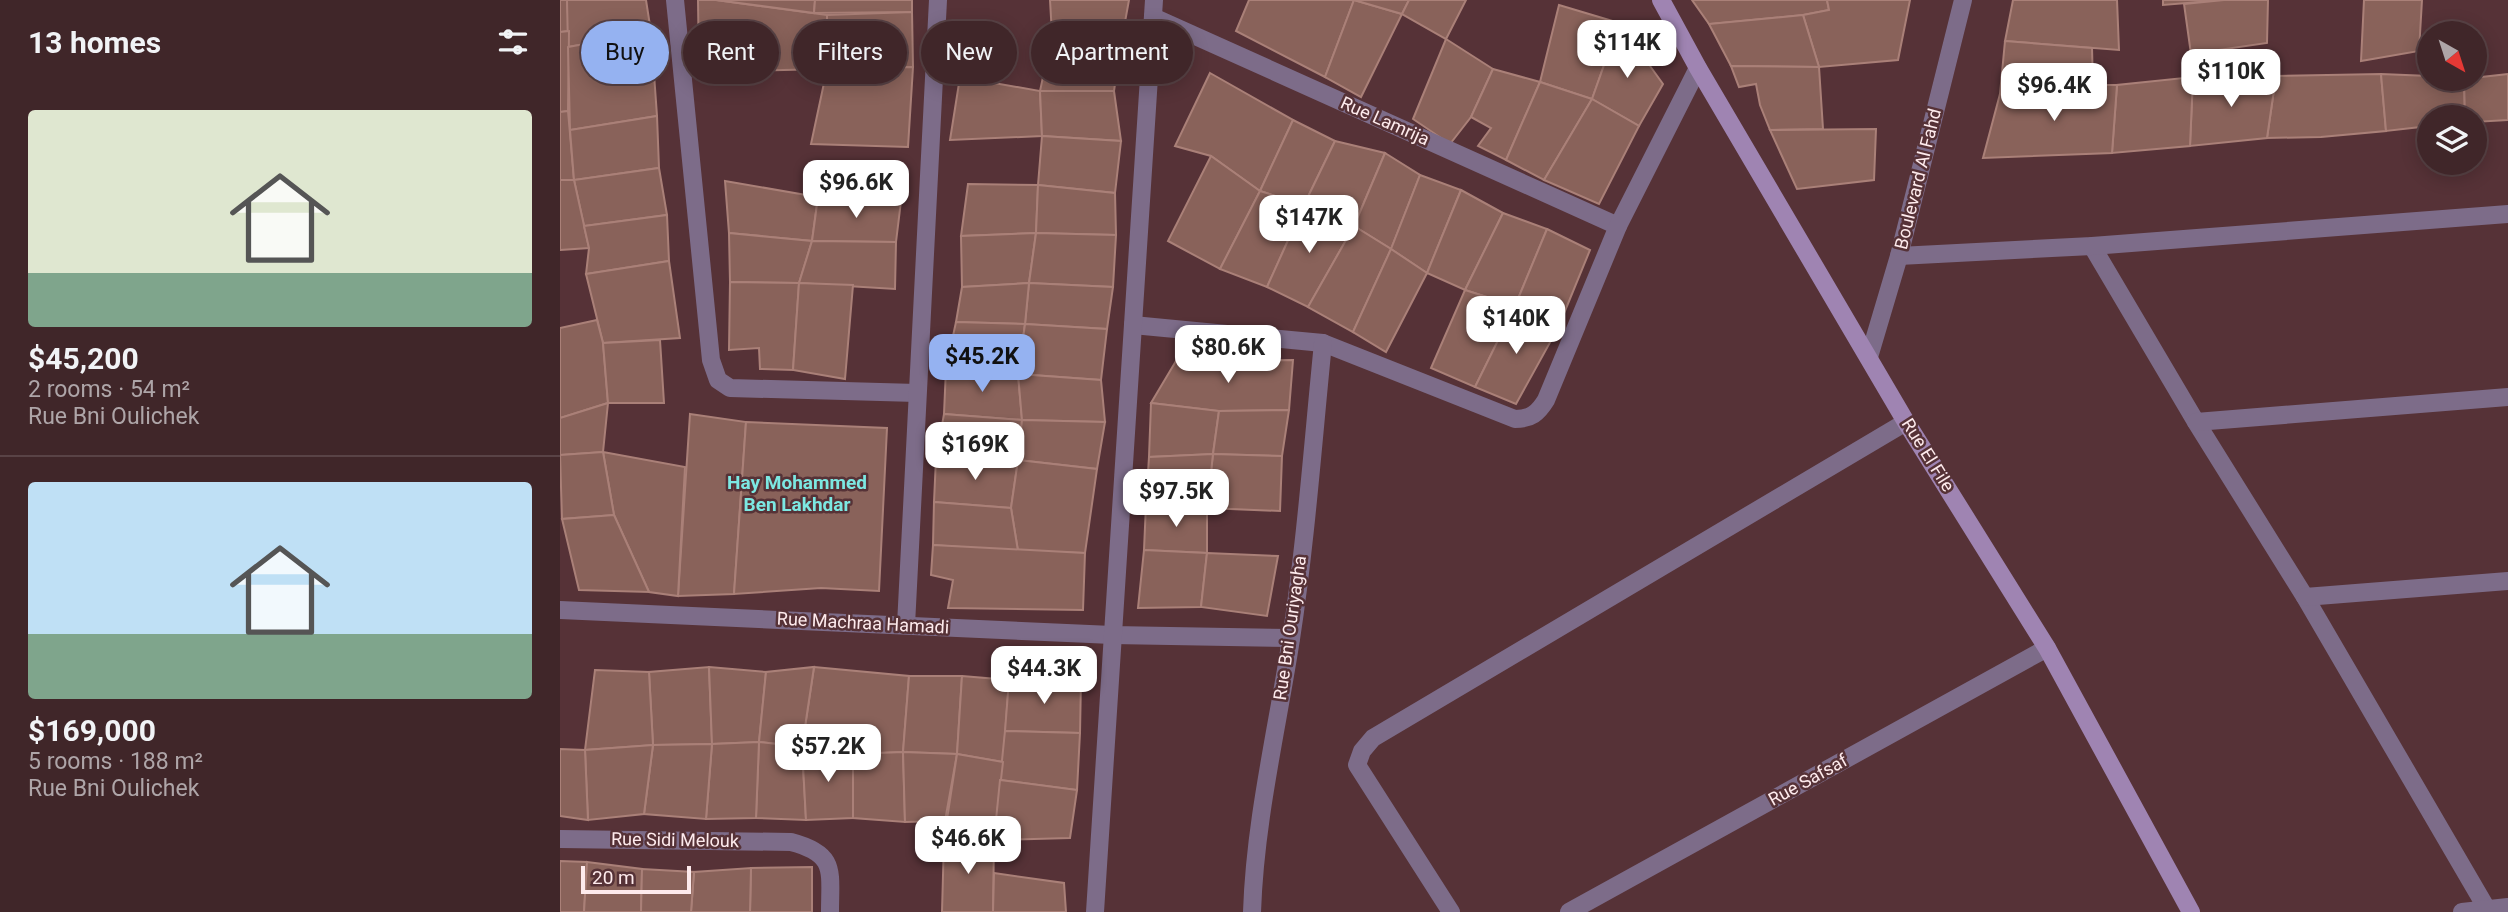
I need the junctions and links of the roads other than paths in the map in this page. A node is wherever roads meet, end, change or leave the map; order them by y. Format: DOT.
graph roads {
  1 [pos="674,0"];
  2 [pos="938,0"];
  3 [pos="1661,0"];
  4 [pos="1963,0"];
  5 [pos="1153,8"];
  6 [pos="1699,68"];
  7 [pos="2508,215"];
  8 [pos="1618,226"];
  9 [pos="2092,246"];
  10 [pos="1899,256"];
  11 [pos="1133,325"];
  12 [pos="1323,344"];
  13 [pos="1869,357"];
  14 [pos="916,393"];
  15 [pos="2508,397"];
  16 [pos="1906,422"];
  17 [pos="2196,422"];
  18 [pos="2508,580"];
  19 [pos="2305,597"];
  20 [pos="560,610"];
  21 [pos="906,625"];
  22 [pos="1112,635"];
  23 [pos="1291,638"];
  24 [pos="2048,648"];
  25 [pos="560,839"];
  26 [pos="2508,907"];
  27 [pos="2487,909"];
  28 [pos="830,912"];
  29 [pos="1095,912"];
  30 [pos="1252,912"];
  31 [pos="1451,912"];
  32 [pos="1569,912"];
  33 [pos="2190,912"];
  34 [pos="2462,912"];
  1 -- 14 [label="street"];
  2 -- 14 [label="street"];
  3 -- 6 [label="street, Rue El File"];
  4 -- 10 [label="street, Boulevard Al Fahd"];
  5 -- 8 [label="street, Rue Lamrija"];
  5 -- 11 [label="street"];
  6 -- 8 [label="street"];
  6 -- 13 [label="street, Rue El File"];
  7 -- 9 [label="street"];
  8 -- 12 [label="street"];
  9 -- 10 [label="street"];
  9 -- 17 [label="street"];
  10 -- 13 [label="street, Boulevard Al Fahd"];
  11 -- 12 [label="street"];
  11 -- 22 [label="street"];
  12 -- 23 [label="street, Rue Bni Ouriyagha"];
  13 -- 16 [label="street, Rue El File"];
  14 -- 21 [label="street"];
  15 -- 17 [label="street"];
  16 -- 24 [label="street, Rue El File"];
  16 -- 31 [label="street"];
  17 -- 19 [label="street"];
  18 -- 19 [label="street"];
  19 -- 27 [label="street"];
  20 -- 21 [label="street, Rue Machraa Hamadi"];
  21 -- 22 [label="street, Rue Machraa Hamadi"];
  22 -- 23 [label="street, Rue Machraa Hamadi"];
  22 -- 29 [label="street"];
  23 -- 30 [label="street, Rue Bni Ouriyagha"];
  24 -- 32 [label="street, Rue Safsaf"];
  24 -- 33 [label="street, Rue El File"];
  25 -- 28 [label="street, Rue Sidi Melouk"];
  26 -- 27 [label="street"];
  27 -- 34 [label="street"];
}
